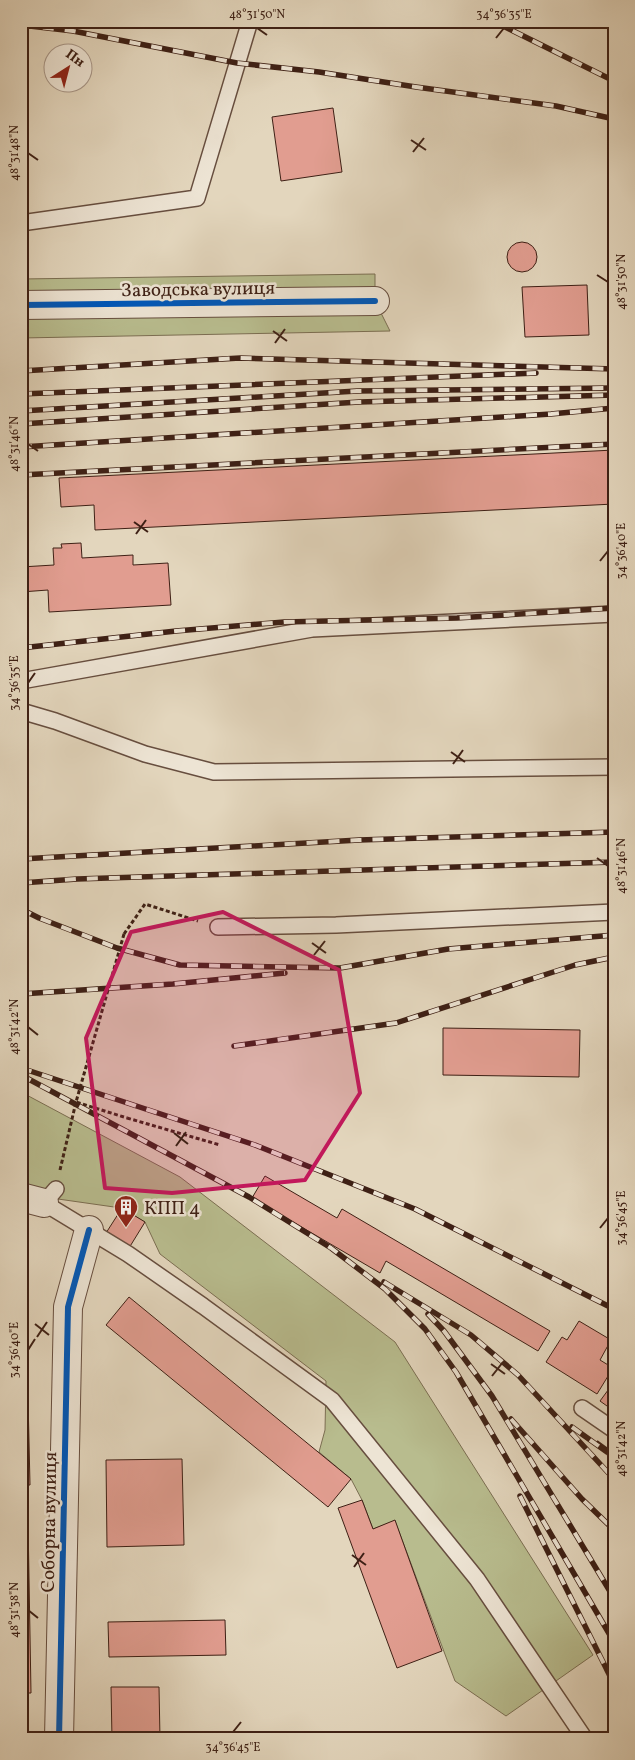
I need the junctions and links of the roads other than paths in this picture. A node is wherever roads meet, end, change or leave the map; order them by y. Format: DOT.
graph roads {
  1 [pos="250,21"];
  2 [pos="21,223"];
  3 [pos="375,301"];
  4 [pos="21,305"];
  5 [pos="614,614"];
  6 [pos="21,681"];
  7 [pos="21,711"];
  8 [pos="614,766"];
  9 [pos="614,912"];
  10 [pos="218,927"];
  11 [pos="40,1196"];
  12 [pos="89,1230"];
  13 [pos="582,1408"];
  14 [pos="614,1430"];
  15 [pos="59,1739"];
  16 [pos="585,1739"];
  1 -- 2 [label="lane"];
  3 -- 4 [label="street, Заводська вулиця"];
  5 -- 6 [label="lane"];
  7 -- 8 [label="lane"];
  9 -- 10 [label="lane"];
  11 -- 12 [label="lane"];
  12 -- 15 [label="street, Соборна вулиця"];
  12 -- 16 [label="lane"];
  13 -- 14 [label="lane"];
}
